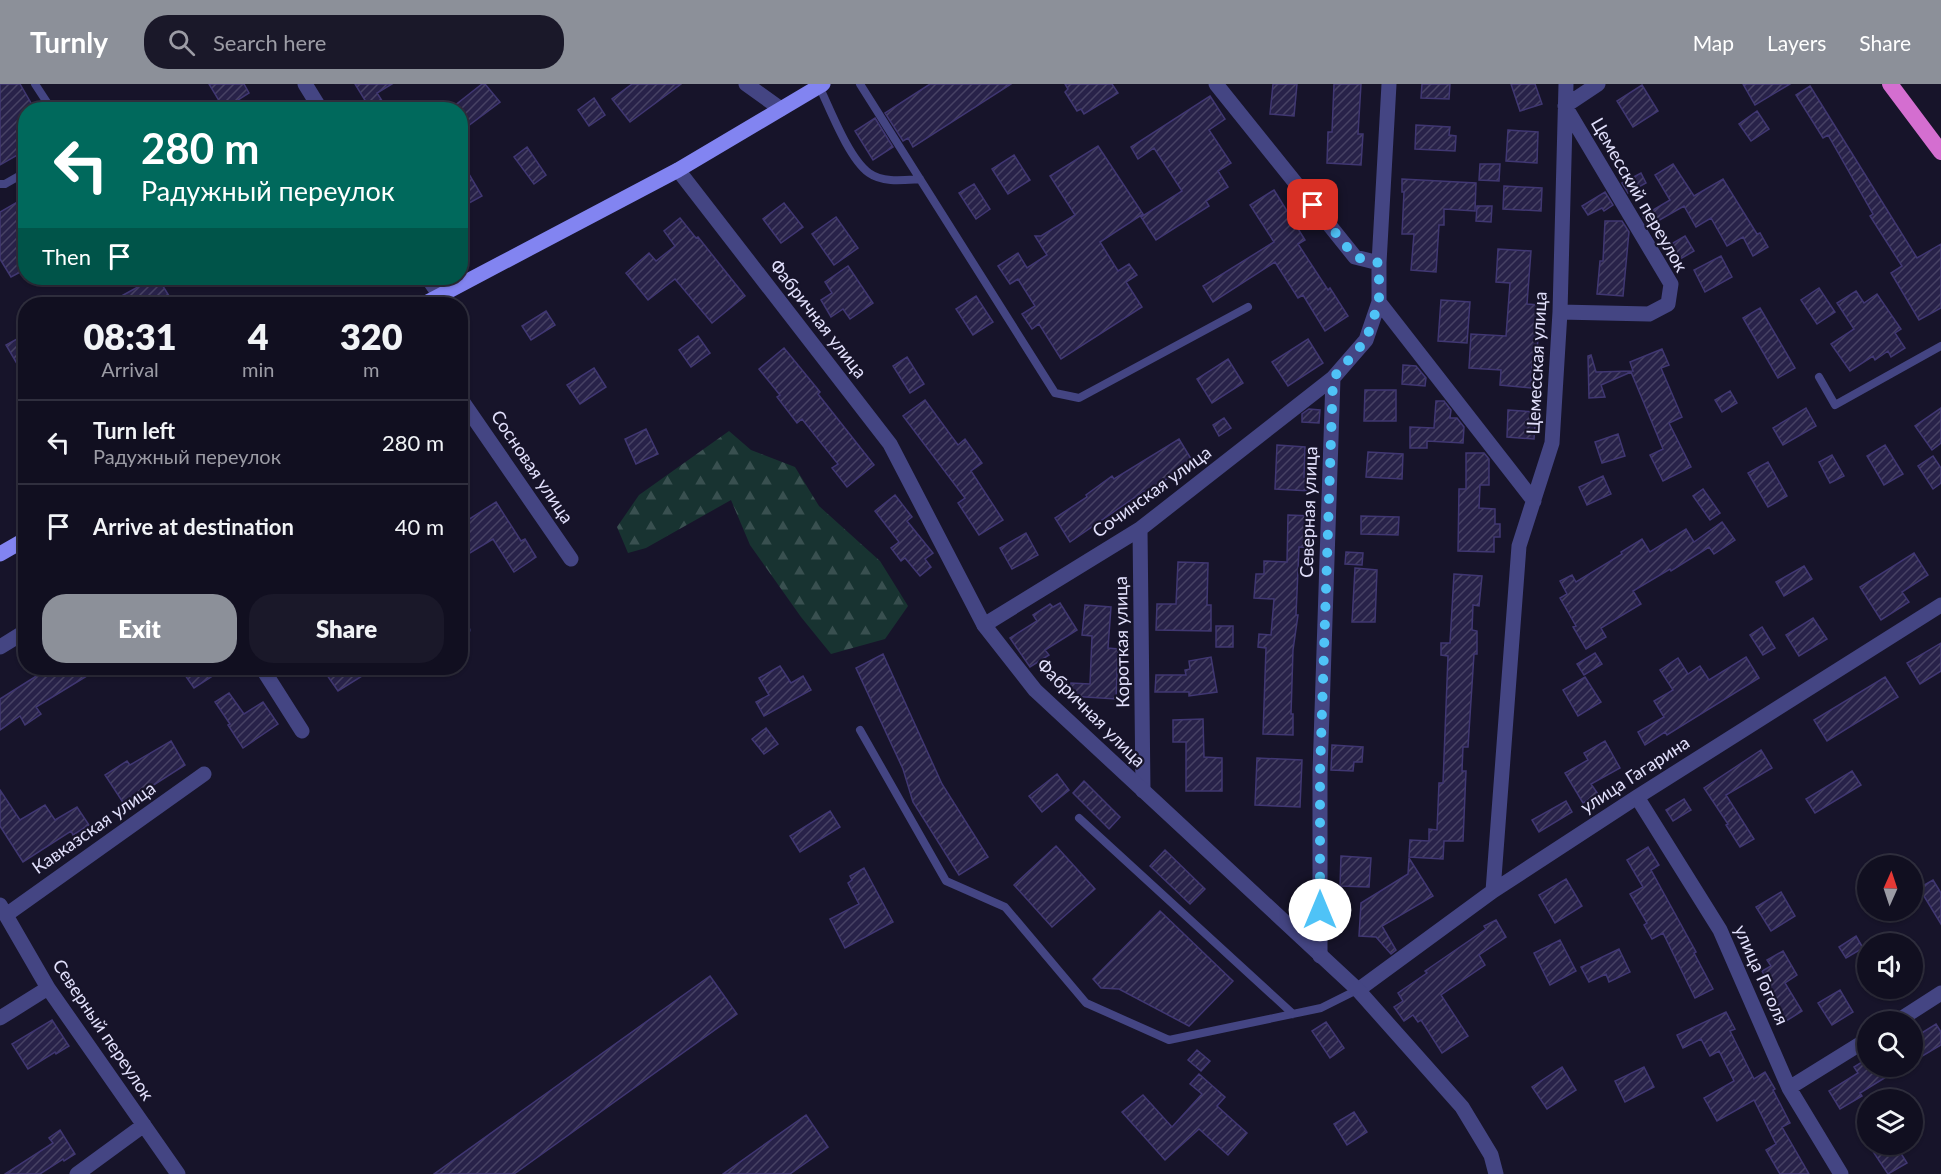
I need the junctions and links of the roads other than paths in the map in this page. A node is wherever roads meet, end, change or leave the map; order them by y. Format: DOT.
graph roads {
  1 [pos="35,84"];
  2 [pos="305,84"];
  3 [pos="746,84"];
  4 [pos="860,84"];
  5 [pos="1216,84"];
  6 [pos="1389,84"];
  7 [pos="1566,84"];
  8 [pos="1598,84"];
  9 [pos="1890,84"];
  10 [pos="821,85"];
  11 [pos="47,102"];
  12 [pos="316,102"];
  13 [pos="1565,106"];
  14 [pos="782,109"];
  15 [pos="1941,152"];
  16 [pos="678,170"];
  17 [pos="18,177"];
  18 [pos="920,179"];
  19 [pos="0,184"];
  20 [pos="1379,263"];
  21 [pos="468,281"];
  22 [pos="433,285"];
  23 [pos="461,285"];
  24 [pos="440,296"];
  25 [pos="1379,302"];
  26 [pos="1248,307"];
  27 [pos="1560,312"];
  28 [pos="1941,346"];
  29 [pos="1819,377"];
  30 [pos="1333,378"];
  31 [pos="468,410"];
  32 [pos="1534,501"];
  33 [pos="1140,529"];
  34 [pos="18,544"];
  35 [pos="0,554"];
  36 [pos="572,559"];
  37 [pos="1941,605"];
  38 [pos="984,625"];
  39 [pos="18,637"];
  40 [pos="0,647"];
  41 [pos="266,675"];
  42 [pos="861,730"];
  43 [pos="302,731"];
  44 [pos="204,774"];
  45 [pos="1143,791"];
  46 [pos="1636,797"];
  47 [pos="1079,818"];
  48 [pos="1493,891"];
  49 [pos="3,910"];
  50 [pos="1320,956"];
  51 [pos="48,988"];
  52 [pos="1358,990"];
  53 [pos="1941,993"];
  54 [pos="1913,1011"];
  55 [pos="1293,1014"];
  56 [pos="0,1018"];
  57 [pos="1857,1046"];
  58 [pos="1789,1088"];
  59 [pos="144,1125"];
  60 [pos="77,1174"];
  61 [pos="178,1174"];
  62 [pos="1496,1174"];
  63 [pos="1841,1174"];
  1 -- 11 [label="lane"];
  2 -- 12 [label="street"];
  3 -- 14 [label="street"];
  4 -- 18 [label="lane"];
  5 -- 20 [label="street"];
  6 -- 20 [label="street"];
  7 -- 13 [label="street, Цемесская улица"];
  8 -- 13 [label="street"];
  9 -- 15 [label="highway"];
  10 -- 14 [label="main road"];
  10 -- 18 [label="lane"];
  13 -- 27 [label="street, Цемесская улица"];
  13 -- 27 [label="street, Цемесский переулок"];
  14 -- 16 [label="main road"];
  16 -- 21 [label="main road"];
  16 -- 38 [label="street, Фабричная улица"];
  17 -- 19 [label="lane"];
  18 -- 26 [label="lane"];
  20 -- 25 [label="street"];
  22 -- 24 [label="street"];
  23 -- 24 [label="main road"];
  25 -- 30 [label="street"];
  25 -- 32 [label="street"];
  27 -- 32 [label="street, Цемесская улица"];
  28 -- 29 [label="lane"];
  30 -- 33 [label="street, Сочинская улица"];
  30 -- 50 [label="street, Северная улица"];
  31 -- 36 [label="street, Сосновая улица"];
  32 -- 48 [label="street, Цемесская улица"];
  33 -- 38 [label="street, Сочинская улица"];
  33 -- 45 [label="street, Короткая улица"];
  34 -- 35 [label="main road"];
  37 -- 46 [label="street, улица Гагарина"];
  38 -- 45 [label="street, Фабричная улица"];
  39 -- 40 [label="street"];
  41 -- 43 [label="street"];
  42 -- 55 [label="lane"];
  44 -- 49 [label="street, Кавказская улица"];
  45 -- 50 [label="street, Фабричная улица"];
  46 -- 48 [label="street, улица Гагарина"];
  46 -- 58 [label="street, улица Гоголя"];
  47 -- 55 [label="lane"];
  48 -- 52 [label="street, улица Гагарина"];
  49 -- 51 [label="street, Северный переулок"];
  50 -- 52 [label="street, Фабричная улица"];
  51 -- 56 [label="street"];
  51 -- 59 [label="street, Северный переулок"];
  52 -- 55 [label="lane"];
  52 -- 62 [label="street, Фабричная улица"];
  53 -- 54 [label="street"];
  57 -- 58 [label="street"];
  58 -- 63 [label="street, улица Гоголя"];
  59 -- 60 [label="street"];
  59 -- 61 [label="street, Северный переулок"];
}
